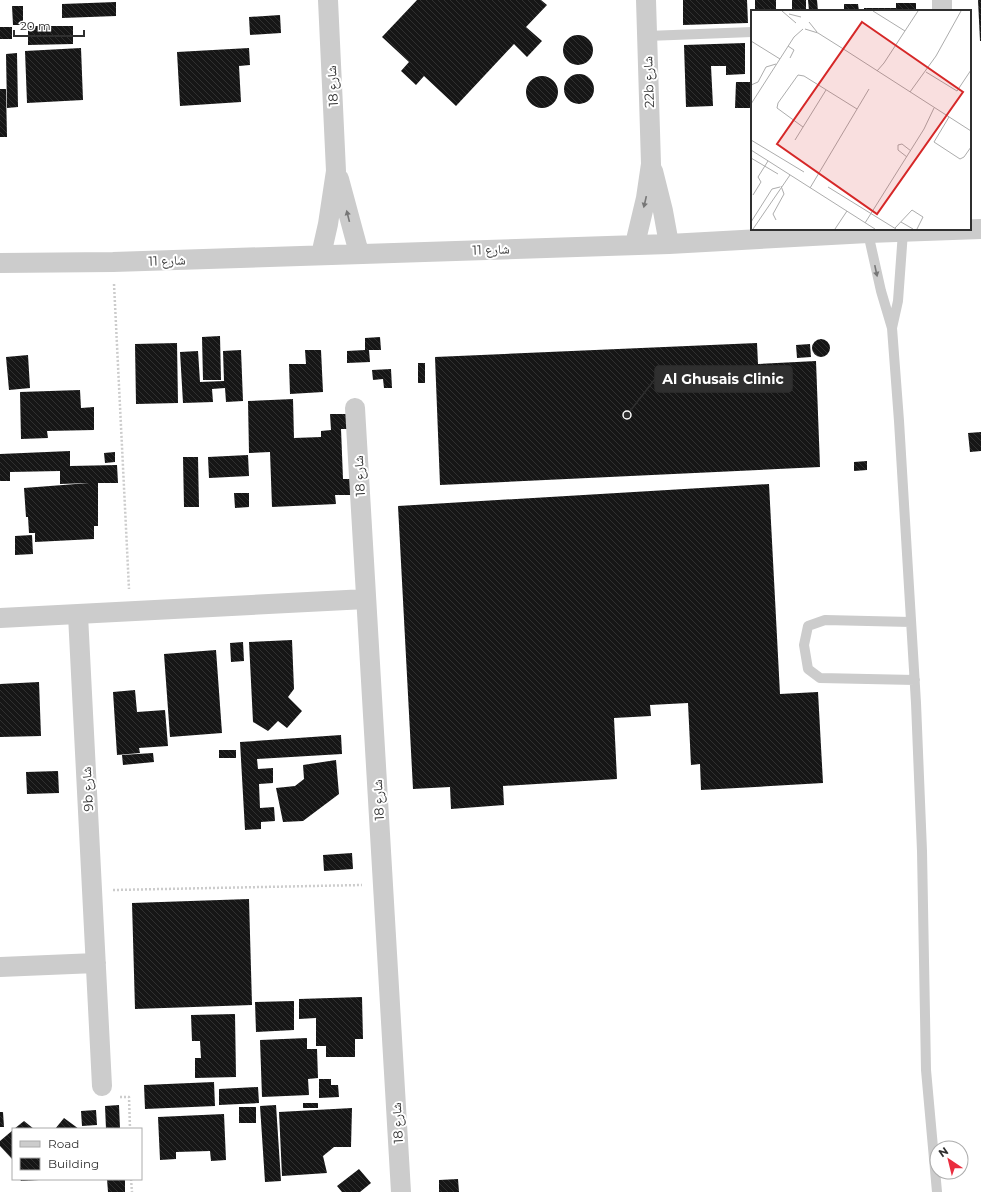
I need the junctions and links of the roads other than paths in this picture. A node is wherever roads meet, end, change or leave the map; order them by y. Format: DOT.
graph roads {
  1 [pos="328,0"];
  2 [pos="646,0"];
  3 [pos="751,32"];
  4 [pos="647,36"];
  5 [pos="651,164"];
  6 [pos="336,171"];
  7 [pos="971,229"];
  8 [pos="981,229"];
  9 [pos="955,230"];
  10 [pos="903,232"];
  11 [pos="868,233"];
  12 [pos="635,244"];
  13 [pos="669,244"];
  14 [pos="359,253"];
  15 [pos="321,255"];
  16 [pos="0,263"];
  17 [pos="892,328"];
  18 [pos="355,408"];
  19 [pos="366,599"];
  20 [pos="78,615"];
  21 [pos="0,618"];
  22 [pos="911,622"];
  23 [pos="915,680"];
  24 [pos="96,963"];
  25 [pos="0,967"];
  26 [pos="102,1086"];
  27 [pos="401,1192"];
  28 [pos="937,1192"];
  1 -- 6 [label="street, شارع 18"];
  2 -- 4 [label="street, 22b شارع"];
  3 -- 4 [label="lane"];
  4 -- 5 [label="street, 22b شارع"];
  5 -- 12 [label="street, 22b شارع, one-way"];
  5 -- 13 [label="street, 22b شارع"];
  14 -- 6 [label="street, شارع 18, one-way"];
  6 -- 15 [label="street, شارع 18"];
  7 -- 8 [label="street, شارع 11"];
  9 -- 10 [label="street, شارع 11"];
  10 -- 11 [label="street, شارع 11"];
  10 -- 17 [label="lane"];
  11 -- 13 [label="street, شارع 11"];
  11 -- 17 [label="lane, one-way"];
  12 -- 13 [label="street, شارع 11"];
  12 -- 14 [label="street, شارع 11"];
  14 -- 15 [label="street, شارع 11"];
  15 -- 16 [label="street, شارع 11"];
  17 -- 22 [label="lane"];
  18 -- 19 [label="street, شارع 18"];
  19 -- 20 [label="street"];
  19 -- 27 [label="street, شارع 18"];
  20 -- 21 [label="street"];
  20 -- 24 [label="street, 9b شارع"];
  22 -- 23 [label="lane"];
  22 -- 23 [label="lane"];
  23 -- 28 [label="lane"];
  24 -- 25 [label="street"];
  24 -- 26 [label="street, 9b شارع"];
}
